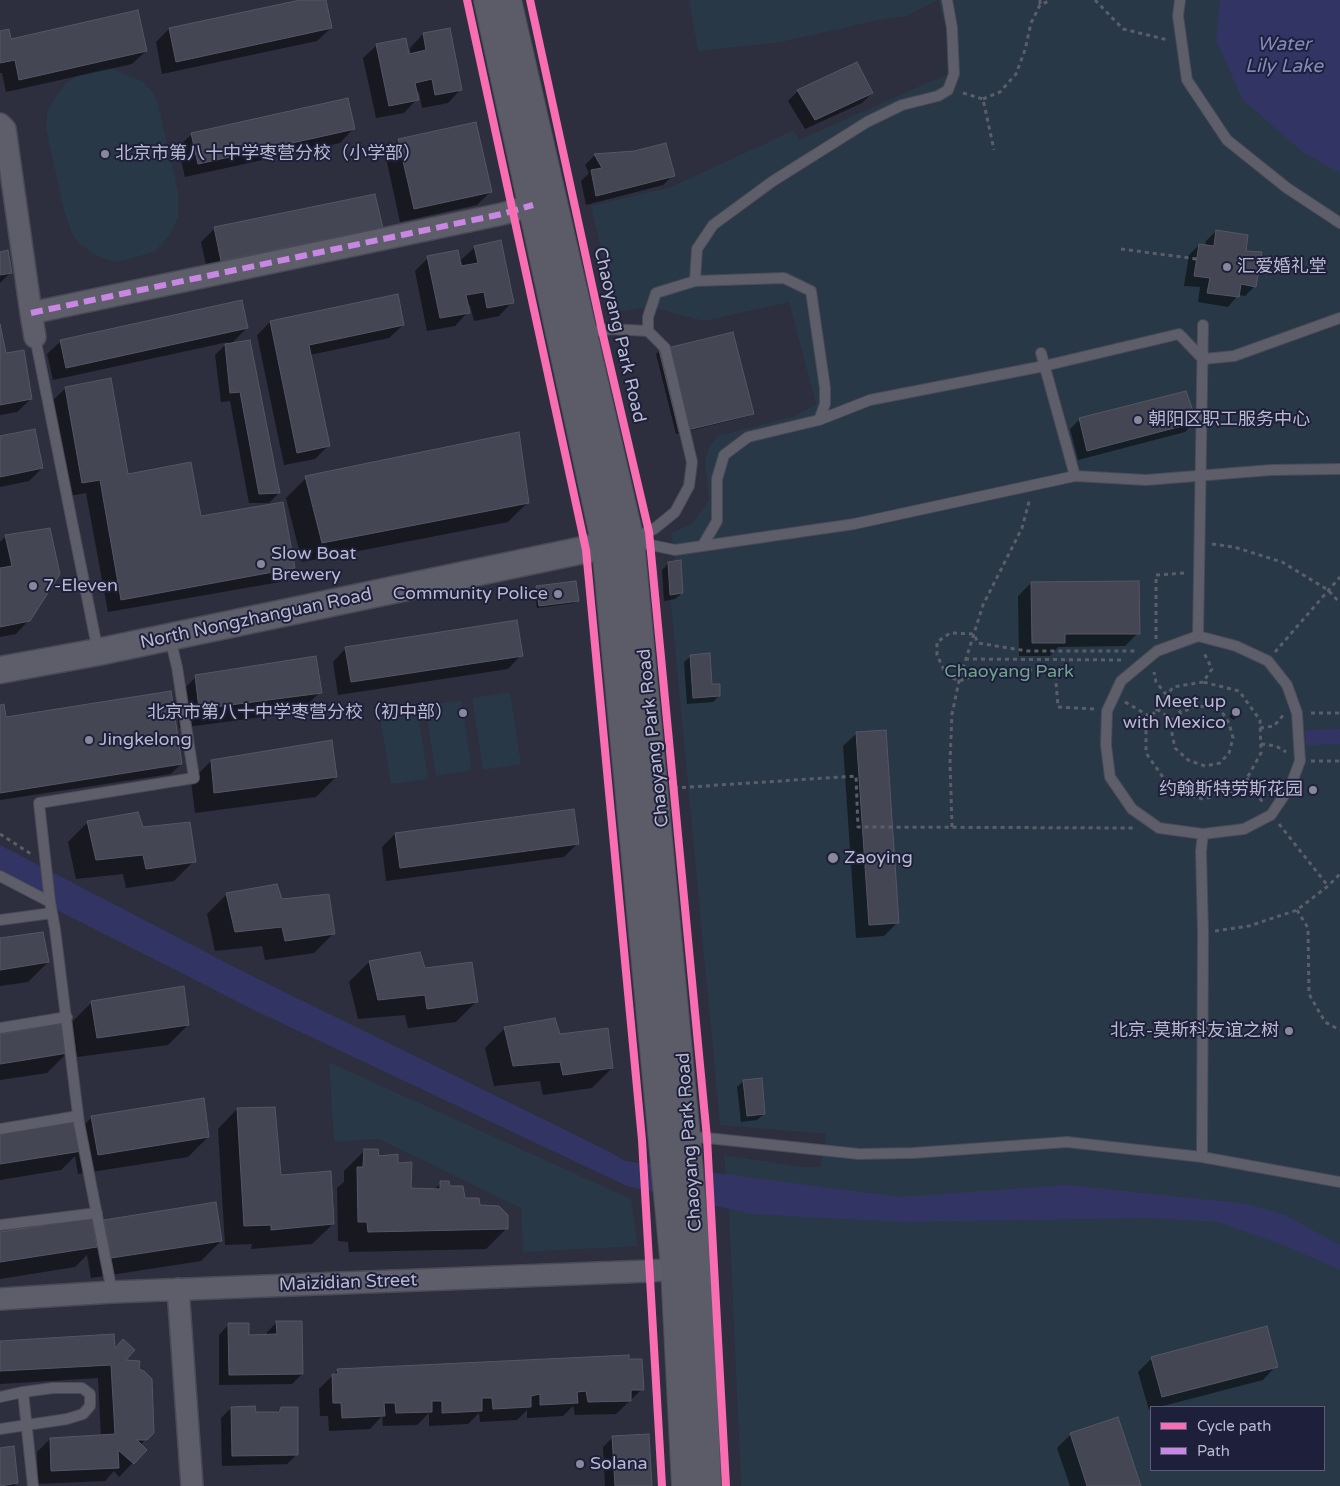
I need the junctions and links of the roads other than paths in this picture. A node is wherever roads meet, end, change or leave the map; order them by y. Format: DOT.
graph roads {
  1 [pos="488,0"];
  2 [pos="508,0"];
  3 [pos="947,0"];
  4 [pos="1180,0"];
  5 [pos="0,124"];
  6 [pos="533,205"];
  7 [pos="1340,223"];
  8 [pos="695,281"];
  9 [pos="31,312"];
  10 [pos="1340,318"];
  11 [pos="1203,325"];
  12 [pos="648,330"];
  13 [pos="583,333"];
  14 [pos="36,337"];
  15 [pos="1041,353"];
  16 [pos="1203,359"];
  17 [pos="1044,366"];
  18 [pos="819,420"];
  19 [pos="1340,469"];
  20 [pos="1075,476"];
  21 [pos="1200,476"];
  22 [pos="618,543"];
  23 [pos="703,545"];
  24 [pos="1198,636"];
  25 [pos="170,637"];
  26 [pos="98,652"];
  27 [pos="0,670"];
  28 [pos="1203,834"];
  29 [pos="0,876"];
  30 [pos="50,902"];
  31 [pos="52,913"];
  32 [pos="0,920"];
  33 [pos="67,1017"];
  34 [pos="0,1028"];
  35 [pos="78,1116"];
  36 [pos="0,1129"];
  37 [pos="679,1141"];
  38 [pos="1202,1157"];
  39 [pos="1340,1182"];
  40 [pos="97,1213"];
  41 [pos="0,1225"];
  42 [pos="686,1268"];
  43 [pos="178,1289"];
  44 [pos="112,1292"];
  45 [pos="0,1299"];
  46 [pos="23,1392"];
  47 [pos="0,1398"];
  48 [pos="26,1424"];
  49 [pos="0,1429"];
  50 [pos="33,1486"];
  51 [pos="192,1486"];
  52 [pos="686,1486"];
  53 [pos="707,1486"];
  1 -- 6 [label="main road, Chaoyang Park Road"];
  2 -- 13 [label="main road, Chaoyang Park Road"];
  3 -- 8 [label="lane"];
  4 -- 7 [label="lane"];
  5 -- 9 [label="street"];
  6 -- 9 [label="street"];
  6 -- 22 [label="main road, Chaoyang Park Road"];
  8 -- 12 [label="lane"];
  8 -- 18 [label="lane"];
  9 -- 14 [label="street"];
  10 -- 16 [label="lane"];
  11 -- 16 [label="lane"];
  12 -- 13 [label="lane"];
  12 -- 22 [label="lane"];
  13 -- 22 [label="main road, Chaoyang Park Road"];
  14 -- 26 [label="lane"];
  15 -- 17 [label="lane"];
  16 -- 17 [label="lane"];
  16 -- 21 [label="lane"];
  17 -- 18 [label="lane"];
  17 -- 20 [label="lane"];
  18 -- 23 [label="lane"];
  19 -- 21 [label="lane"];
  20 -- 21 [label="lane"];
  20 -- 23 [label="lane"];
  21 -- 24 [label="lane"];
  22 -- 23 [label="lane"];
  22 -- 25 [label="street, North Nongzhanguan Road"];
  22 -- 37 [label="main road, Chaoyang Park Road"];
  22 -- 37 [label="main road, Chaoyang Park Road"];
  24 -- 28 [label="lane"];
  24 -- 28 [label="lane"];
  25 -- 26 [label="street, North Nongzhanguan Road"];
  25 -- 30 [label="lane"];
  26 -- 27 [label="street, North Nongzhanguan Road"];
  28 -- 38 [label="lane"];
  29 -- 30 [label="lane"];
  30 -- 31 [label="lane"];
  31 -- 32 [label="lane"];
  31 -- 33 [label="lane"];
  33 -- 34 [label="lane"];
  33 -- 35 [label="lane"];
  35 -- 36 [label="lane"];
  35 -- 40 [label="lane"];
  37 -- 38 [label="lane"];
  37 -- 42 [label="main road, Chaoyang Park Road"];
  38 -- 39 [label="lane"];
  40 -- 41 [label="lane"];
  40 -- 44 [label="lane"];
  42 -- 43 [label="street, Maizidian Street"];
  42 -- 52 [label="main road, Chaoyang Park Road"];
  42 -- 53 [label="main road, Chaoyang Park Road"];
  43 -- 44 [label="street, Maizidian Street"];
  43 -- 51 [label="street"];
  44 -- 45 [label="street, Maizidian Street"];
  46 -- 47 [label="lane"];
  46 -- 48 [label="lane"];
  46 -- 48 [label="lane"];
  48 -- 49 [label="lane"];
  48 -- 50 [label="lane"];
}
